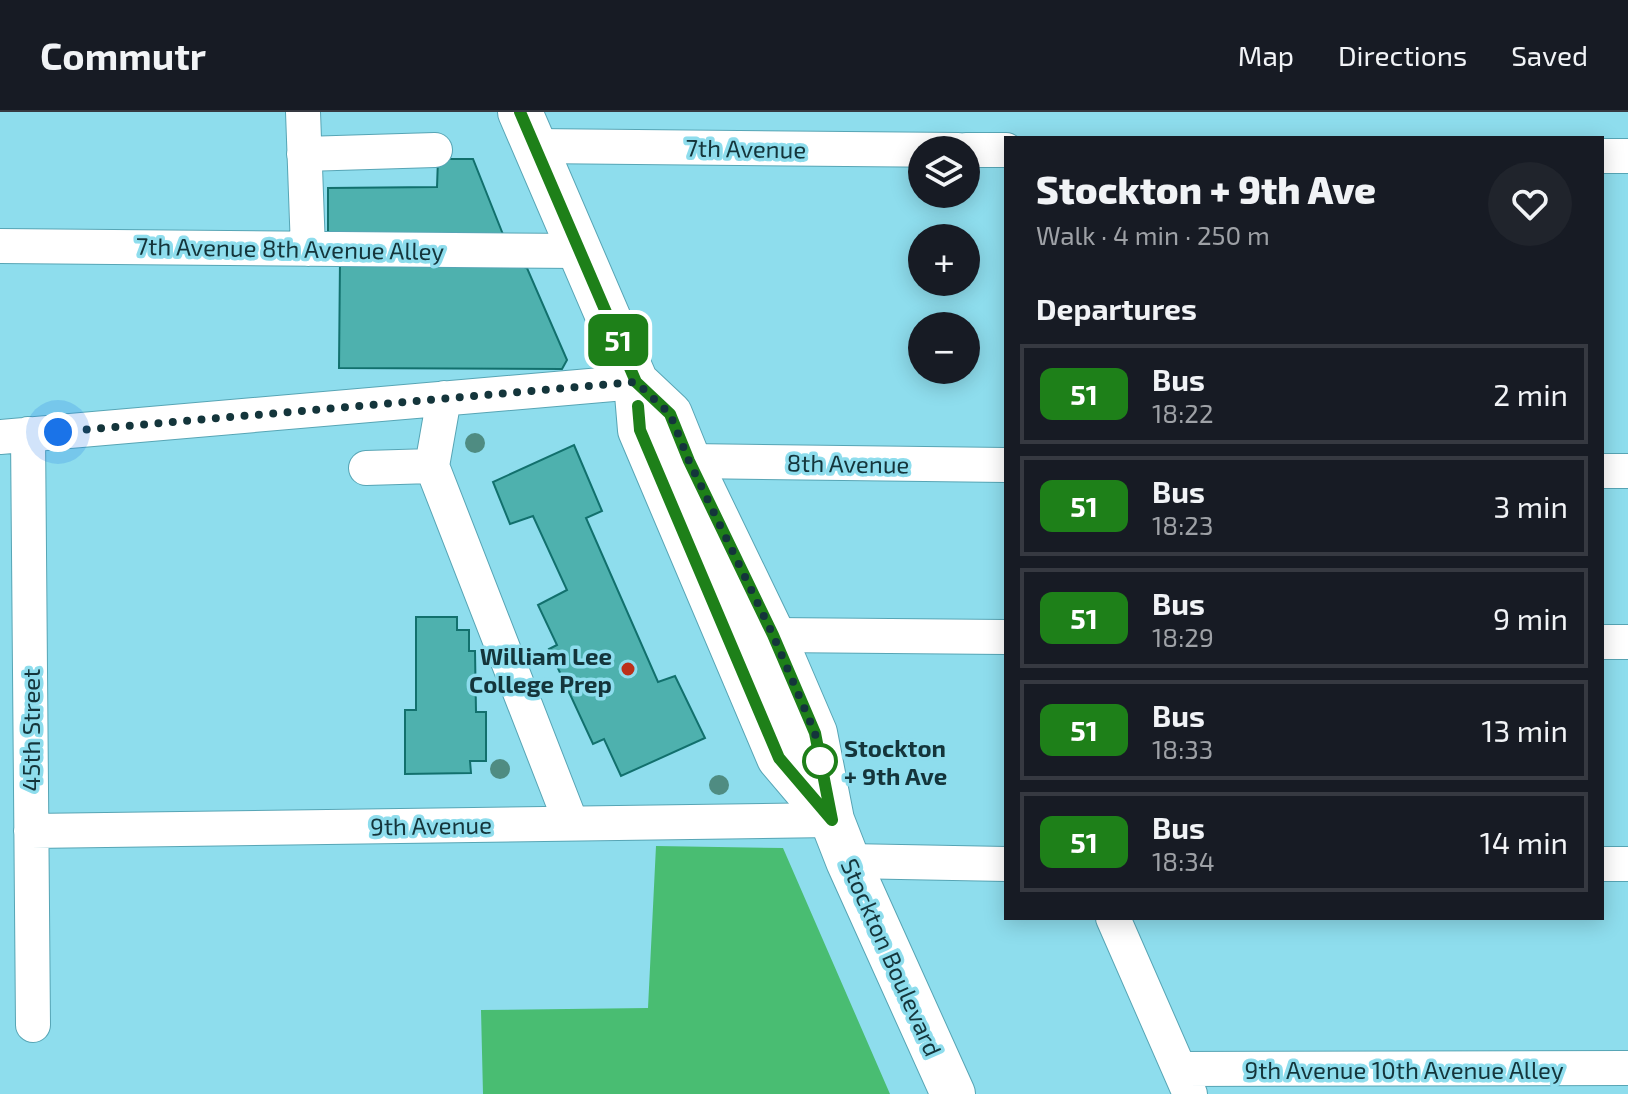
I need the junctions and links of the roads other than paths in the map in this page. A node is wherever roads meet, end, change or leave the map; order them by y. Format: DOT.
graph roads {
  1 [pos="303,112"];
  2 [pos="527,129"];
  3 [pos="908,148"];
  4 [pos="435,150"];
  5 [pos="980,150"];
  6 [pos="1004,150"];
  7 [pos="304,154"];
  8 [pos="1604,156"];
  9 [pos="1628,156"];
  10 [pos="0,246"];
  11 [pos="308,249"];
  12 [pos="580,251"];
  13 [pos="636,382"];
  14 [pos="444,398"];
  15 [pos="14,436"];
  16 [pos="689,461"];
  17 [pos="1004,465"];
  18 [pos="432,466"];
  19 [pos="366,468"];
  20 [pos="1604,471"];
  21 [pos="1628,471"];
  22 [pos="773,635"];
  23 [pos="1004,637"];
  24 [pos="1604,642"];
  25 [pos="1628,642"];
  26 [pos="832,820"];
  27 [pos="571,823"];
  28 [pos="31,831"];
  29 [pos="848,861"];
  30 [pos="1004,864"];
  31 [pos="1604,864"];
  32 [pos="1628,864"];
  33 [pos="1114,920"];
  34 [pos="33,1025"];
  35 [pos="1628,1068"];
  36 [pos="1185,1082"];
  37 [pos="953,1094"];
  1 -- 7 [label="street"];
  2 -- 3 [label="street, 7th Avenue"];
  2 -- 12 [label="main road, Stockton Boulevard"];
  4 -- 7 [label="street"];
  5 -- 6 [label="street"];
  7 -- 11 [label="street"];
  8 -- 9 [label="street"];
  10 -- 11 [label="street, 7th Avenue 8th Avenue Alley"];
  11 -- 12 [label="street, 7th Avenue 8th Avenue Alley"];
  12 -- 13 [label="main road, Stockton Boulevard"];
  13 -- 14 [label="street"];
  13 -- 16 [label="main road, Stockton Boulevard"];
  13 -- 26 [label="main road, Stockton Boulevard"];
  14 -- 15 [label="street"];
  14 -- 18 [label="street"];
  15 -- 28 [label="street, 45th Street"];
  16 -- 17 [label="street, 8th Avenue"];
  16 -- 22 [label="main road, Stockton Boulevard"];
  18 -- 19 [label="street"];
  18 -- 27 [label="street"];
  20 -- 21 [label="street"];
  22 -- 23 [label="street"];
  22 -- 26 [label="main road, Stockton Boulevard"];
  24 -- 25 [label="street"];
  26 -- 27 [label="street, 9th Avenue"];
  26 -- 29 [label="main road, Stockton Boulevard"];
  27 -- 28 [label="street, 9th Avenue"];
  28 -- 34 [label="street, 45th Street"];
  29 -- 30 [label="street"];
  29 -- 37 [label="main road, Stockton Boulevard"];
  31 -- 32 [label="street"];
  33 -- 36 [label="street"];
  35 -- 36 [label="street, 9th Avenue 10th Avenue Alley"];
}
